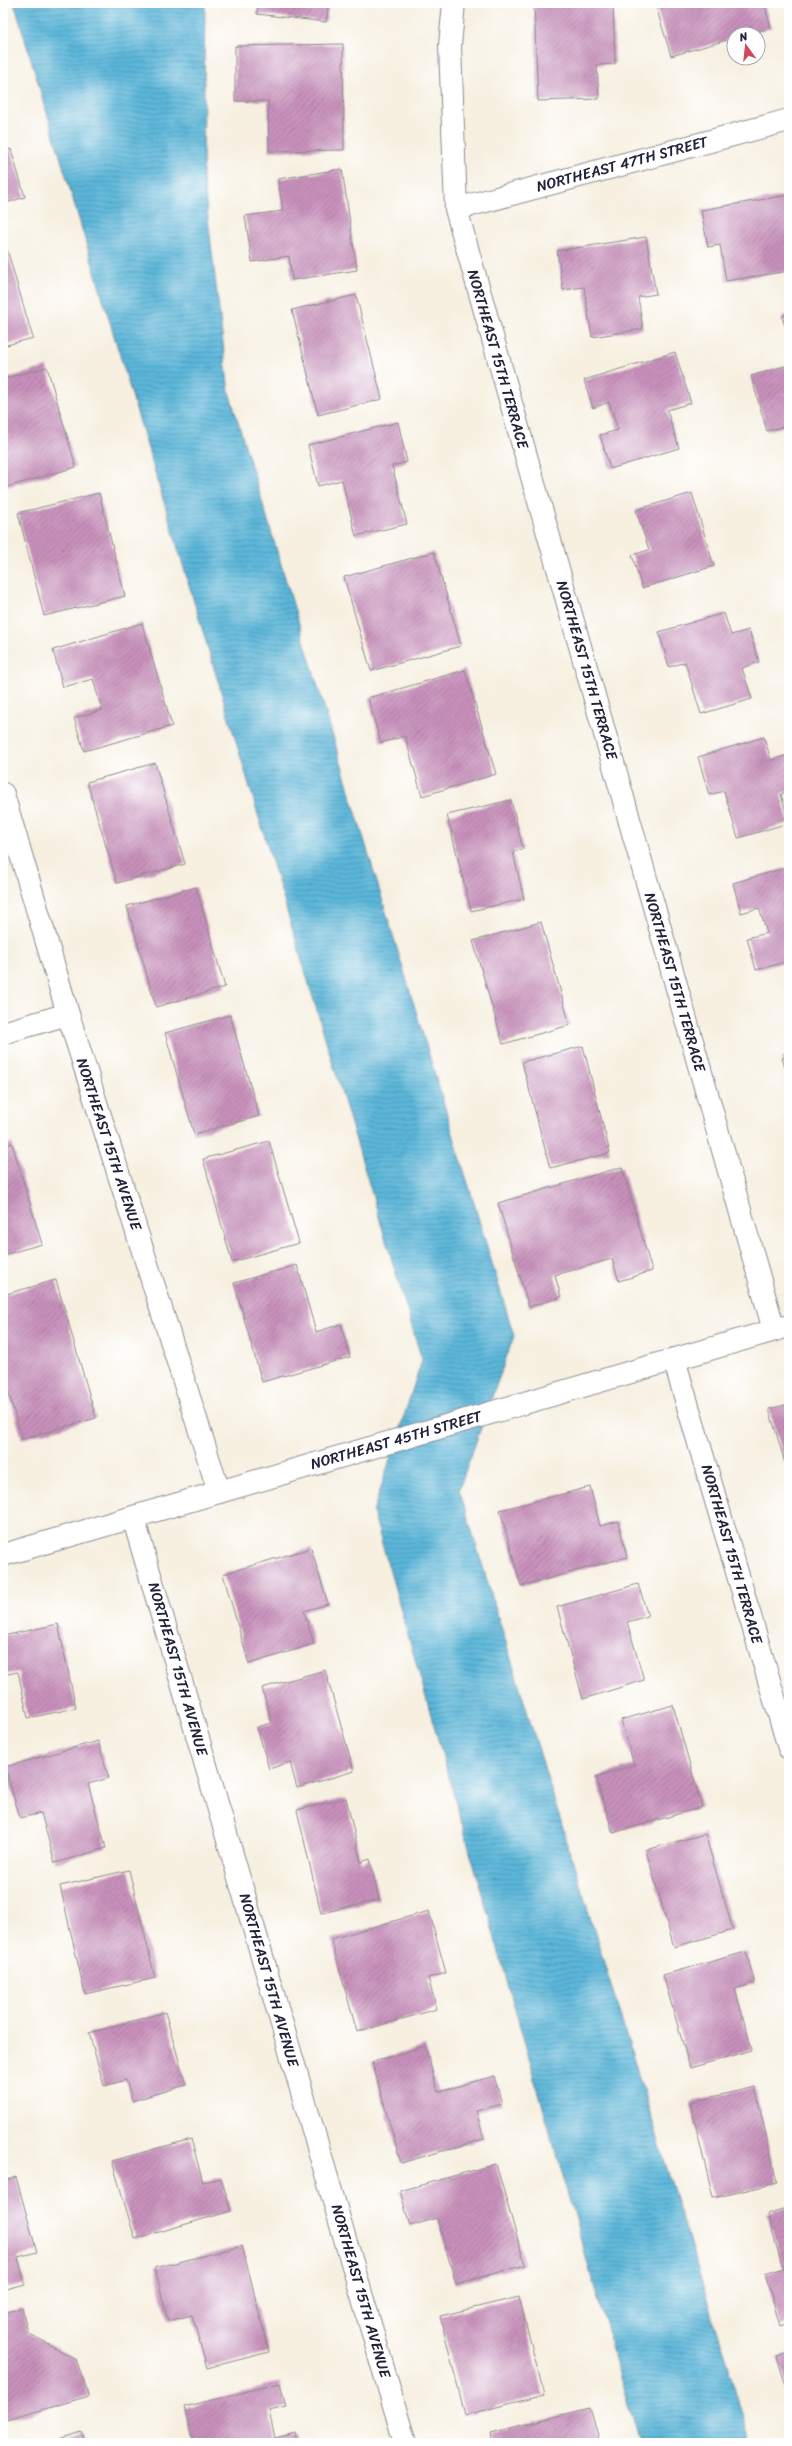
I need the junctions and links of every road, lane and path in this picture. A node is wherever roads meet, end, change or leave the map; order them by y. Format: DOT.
graph roads {
  1 [pos="454,3"];
  2 [pos="789,120"];
  3 [pos="456,209"];
  4 [pos="3,794"];
  5 [pos="68,1014"];
  6 [pos="3,1033"];
  7 [pos="782,1328"];
  8 [pos="674,1359"];
  9 [pos="219,1492"];
  10 [pos="134,1517"];
  11 [pos="3,1555"];
  12 [pos="789,1748"];
  13 [pos="405,2443"];
  1 -- 3 [label="street, NORTHEAST 15TH TERRACE"];
  2 -- 3 [label="street, NORTHEAST 47TH STREET"];
  3 -- 7 [label="street, NORTHEAST 15TH TERRACE"];
  4 -- 5 [label="street, NORTHEAST 15TH AVENUE"];
  5 -- 6 [label="street"];
  5 -- 9 [label="street, NORTHEAST 15TH AVENUE"];
  7 -- 8 [label="street, NORTHEAST 45TH STREET"];
  8 -- 9 [label="street, NORTHEAST 45TH STREET"];
  8 -- 12 [label="street, NORTHEAST 15TH TERRACE"];
  9 -- 10 [label="street, NORTHEAST 45TH STREET"];
  10 -- 11 [label="street, NORTHEAST 45TH STREET"];
  10 -- 13 [label="street, NORTHEAST 15TH AVENUE"];
}
